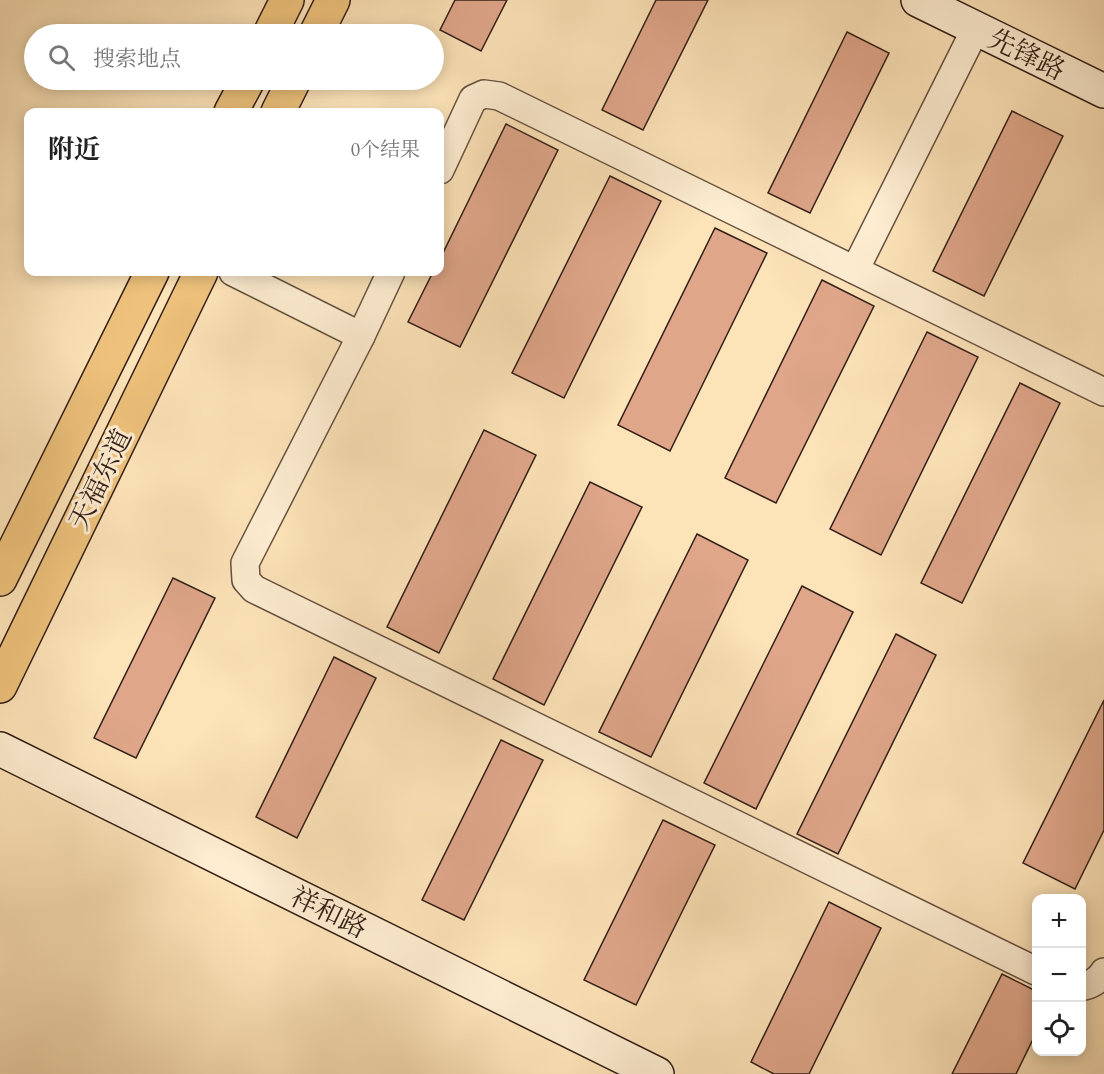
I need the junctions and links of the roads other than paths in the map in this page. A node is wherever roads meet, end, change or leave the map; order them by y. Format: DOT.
graph roads {
  1 [pos="287,0"];
  2 [pos="333,0"];
  3 [pos="918,0"];
  4 [pos="275,24"];
  5 [pos="321,24"];
  6 [pos="976,28"];
  7 [pos="243,90"];
  8 [pos="289,90"];
  9 [pos="1104,91"];
  10 [pos="233,108"];
  11 [pos="280,108"];
  12 [pos="444,161"];
  13 [pos="855,270"];
  14 [pos="150,276"];
  15 [pos="199,276"];
  16 [pos="241,276"];
  17 [pos="389,276"];
  18 [pos="361,336"];
  19 [pos="1104,392"];
  20 [pos="0,579"];
  21 [pos="0,686"];
  22 [pos="0,749"];
  23 [pos="1032,969"];
  24 [pos="1104,972"];
  25 [pos="1086,986"];
  26 [pos="657,1074"];
  1 -- 4 [label="main road"];
  2 -- 5 [label="main road"];
  3 -- 6 [label="street, 先锋路"];
  6 -- 9 [label="street, 先锋路"];
  6 -- 13 [label="street"];
  7 -- 10 [label="main road"];
  8 -- 11 [label="main road"];
  12 -- 13 [label="street"];
  13 -- 19 [label="street"];
  14 -- 20 [label="main road, 天福东道"];
  15 -- 21 [label="main road, 天福东道"];
  16 -- 18 [label="street"];
  17 -- 18 [label="street"];
  18 -- 23 [label="street"];
  22 -- 26 [label="street, 祥和路"];
  24 -- 25 [label="street"];
}
